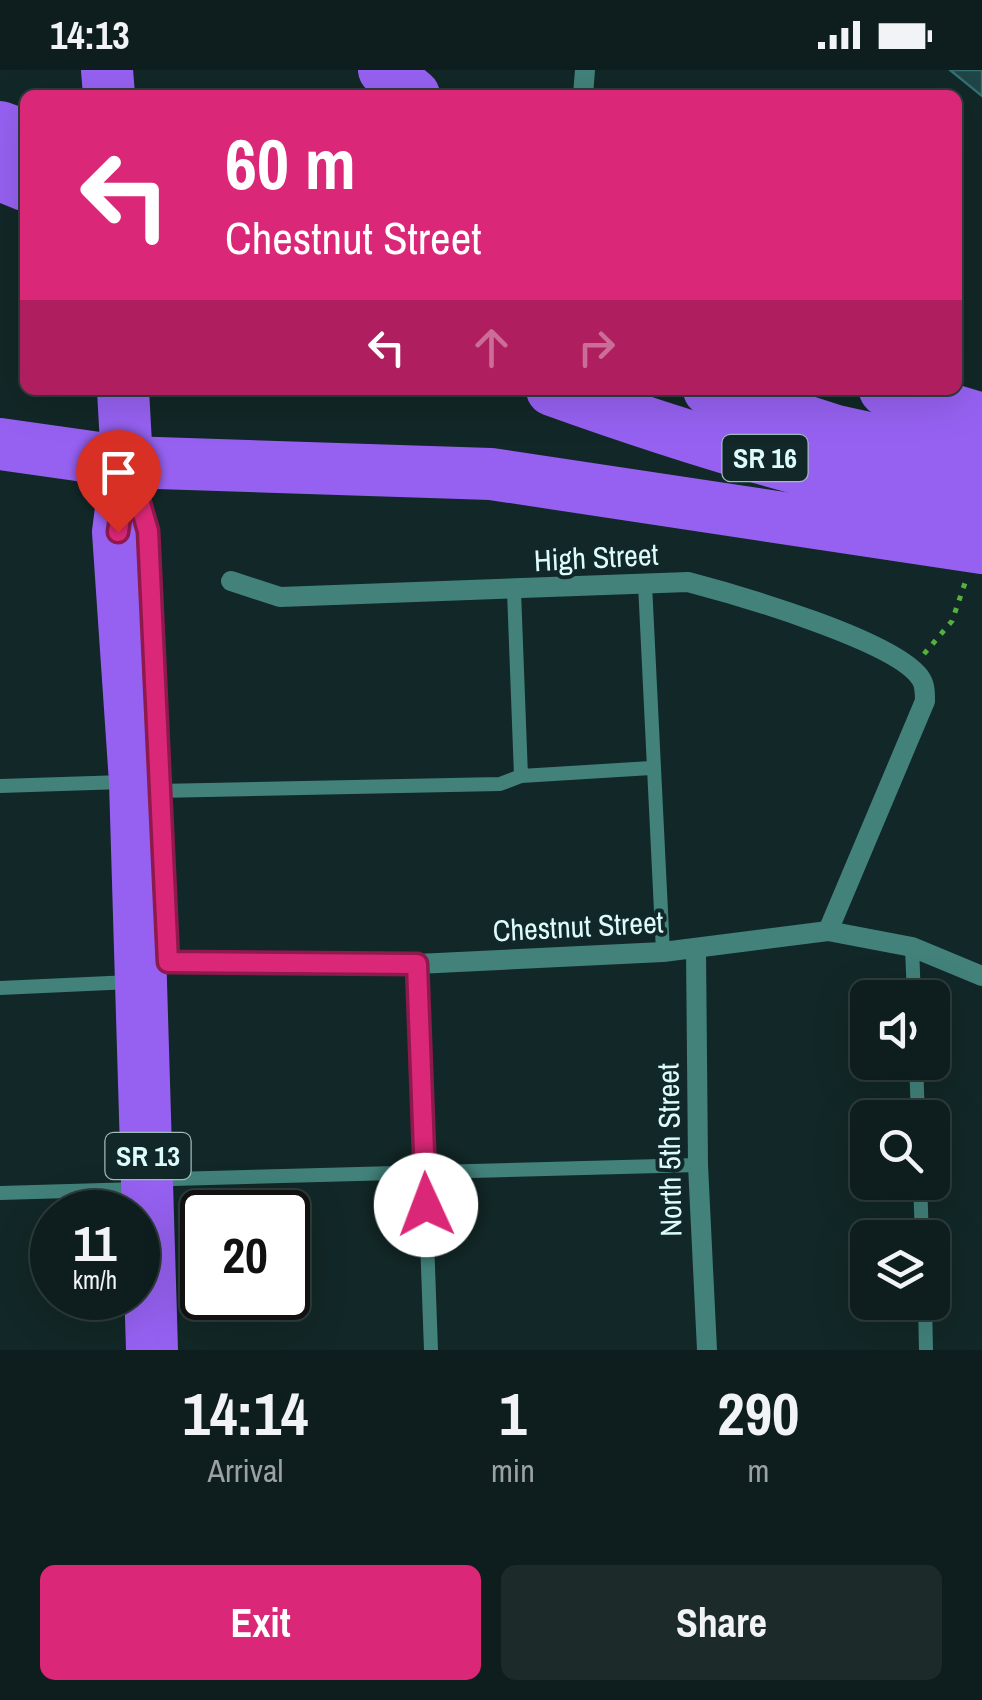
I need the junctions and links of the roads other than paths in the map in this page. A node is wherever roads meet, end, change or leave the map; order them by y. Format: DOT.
graph roads {
  1 [pos="384,70"];
  2 [pos="408,90"];
  3 [pos="123,395"];
  4 [pos="566,395"];
  5 [pos="724,395"];
  6 [pos="902,395"];
  7 [pos="982,419"];
  8 [pos="0,444"];
  9 [pos="128,462"];
  10 [pos="982,463"];
  11 [pos="982,512"];
  12 [pos="982,548"];
  13 [pos="232,581"];
  14 [pos="645,584"];
  15 [pos="514,591"];
  16 [pos="651,768"];
  17 [pos="521,776"];
  18 [pos="0,786"];
  19 [pos="146,787"];
  20 [pos="828,931"];
  21 [pos="912,947"];
  22 [pos="696,949"];
  23 [pos="663,952"];
  24 [pos="417,964"];
  25 [pos="155,972"];
  26 [pos="982,976"];
  27 [pos="913,980"];
  28 [pos="0,988"];
  29 [pos="698,1165"];
  30 [pos="424,1172"];
  31 [pos="160,1184"];
  32 [pos="0,1193"];
  33 [pos="925,1320"];
  34 [pos="152,1350"];
  35 [pos="170,1350"];
  36 [pos="431,1350"];
  37 [pos="707,1350"];
  38 [pos="926,1350"];
  1 -- 2 [label="highway"];
  3 -- 9 [label="highway, SR 13"];
  4 -- 11 [label="highway, SR 16"];
  5 -- 10 [label="highway, SR 16"];
  6 -- 7 [label="highway"];
  8 -- 9 [label="highway"];
  9 -- 12 [label="highway"];
  9 -- 19 [label="highway, SR 13"];
  13 -- 15 [label="street, High Street"];
  14 -- 15 [label="street, High Street"];
  14 -- 16 [label="lane"];
  14 -- 20 [label="street, High Street"];
  15 -- 17 [label="lane"];
  16 -- 17 [label="lane"];
  16 -- 23 [label="lane"];
  17 -- 19 [label="lane"];
  18 -- 19 [label="lane"];
  19 -- 25 [label="highway, SR 13"];
  20 -- 21 [label="street, Chestnut Street"];
  20 -- 22 [label="street, Chestnut Street"];
  21 -- 26 [label="street, Chestnut Street"];
  21 -- 27 [label="lane"];
  22 -- 23 [label="street, Chestnut Street"];
  22 -- 29 [label="street, North 5th Street"];
  23 -- 24 [label="street, Chestnut Street"];
  24 -- 25 [label="street, Chestnut Street"];
  24 -- 30 [label="lane"];
  25 -- 28 [label="lane"];
  25 -- 31 [label="highway, SR 13"];
  29 -- 30 [label="lane"];
  29 -- 37 [label="street, North 5th Street"];
  30 -- 31 [label="lane"];
  30 -- 36 [label="lane"];
  31 -- 32 [label="lane"];
  31 -- 34 [label="highway, SR 13"];
  31 -- 35 [label="highway, SR 13"];
  33 -- 38 [label="lane"];
}
